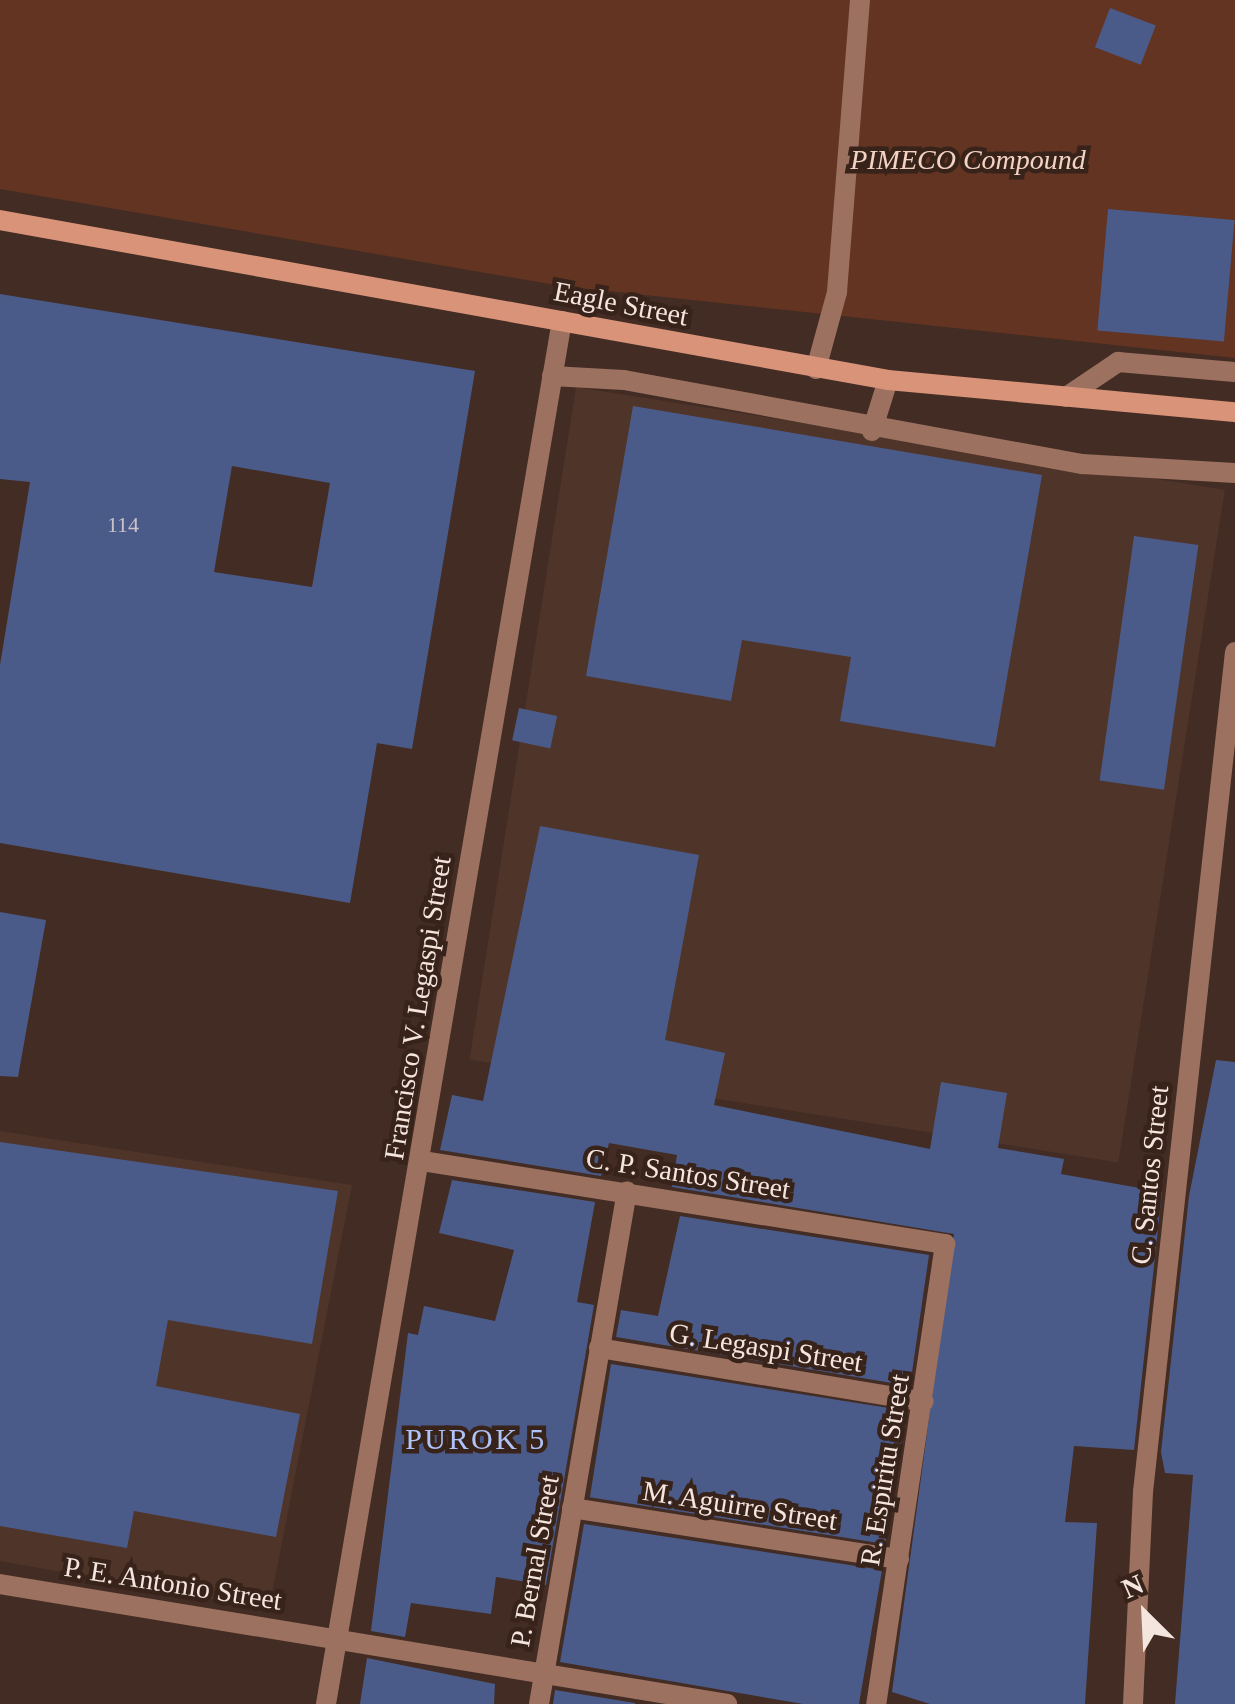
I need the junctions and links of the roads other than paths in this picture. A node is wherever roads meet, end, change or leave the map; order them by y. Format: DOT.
graph roads {
  1 [pos="860,0"];
  2 [pos="0,220"];
  3 [pos="562,321"];
  4 [pos="816,369"];
  5 [pos="1235,372"];
  6 [pos="552,376"];
  7 [pos="888,380"];
  8 [pos="1066,397"];
  9 [pos="1235,412"];
  10 [pos="872,431"];
  11 [pos="1235,472"];
  12 [pos="1235,652"];
  13 [pos="422,1161"];
  14 [pos="626,1191"];
  15 [pos="945,1244"];
  16 [pos="599,1348"];
  17 [pos="924,1402"];
  18 [pos="572,1508"];
  19 [pos="899,1559"];
  20 [pos="0,1584"];
  21 [pos="338,1636"];
  22 [pos="543,1673"];
  23 [pos="326,1704"];
  24 [pos="539,1704"];
  25 [pos="728,1704"];
  26 [pos="876,1704"];
  27 [pos="1133,1704"];
  1 -- 4 [label="street"];
  2 -- 3 [label="main road, Eagle Street"];
  3 -- 4 [label="main road, Eagle Street"];
  3 -- 6 [label="street, Francisco V. Legaspi Street"];
  4 -- 7 [label="main road, Eagle Street"];
  5 -- 8 [label="street"];
  6 -- 10 [label="street"];
  6 -- 13 [label="street, Francisco V. Legaspi Street"];
  7 -- 8 [label="main road, Eagle Street"];
  7 -- 10 [label="street"];
  8 -- 9 [label="main road, Eagle Street"];
  10 -- 11 [label="street"];
  12 -- 27 [label="street, C. Santos Street"];
  13 -- 14 [label="street, C. P. Santos Street"];
  13 -- 21 [label="street, Francisco V. Legaspi Street"];
  14 -- 15 [label="street, C. P. Santos Street"];
  14 -- 16 [label="street, P. Bernal Street"];
  15 -- 17 [label="street, R. Espiritu Street"];
  16 -- 17 [label="street, G. Legaspi Street"];
  16 -- 18 [label="street, P. Bernal Street"];
  17 -- 19 [label="street, R. Espiritu Street"];
  18 -- 19 [label="street, M. Aguirre Street"];
  18 -- 22 [label="street, P. Bernal Street"];
  19 -- 26 [label="street, R. Espiritu Street"];
  20 -- 21 [label="street, P. E. Antonio Street"];
  21 -- 22 [label="street, P. E. Antonio Street"];
  21 -- 23 [label="street, Francisco V. Legaspi Street"];
  22 -- 24 [label="street, P. Bernal Street"];
  22 -- 25 [label="street, P. E. Antonio Street"];
}
